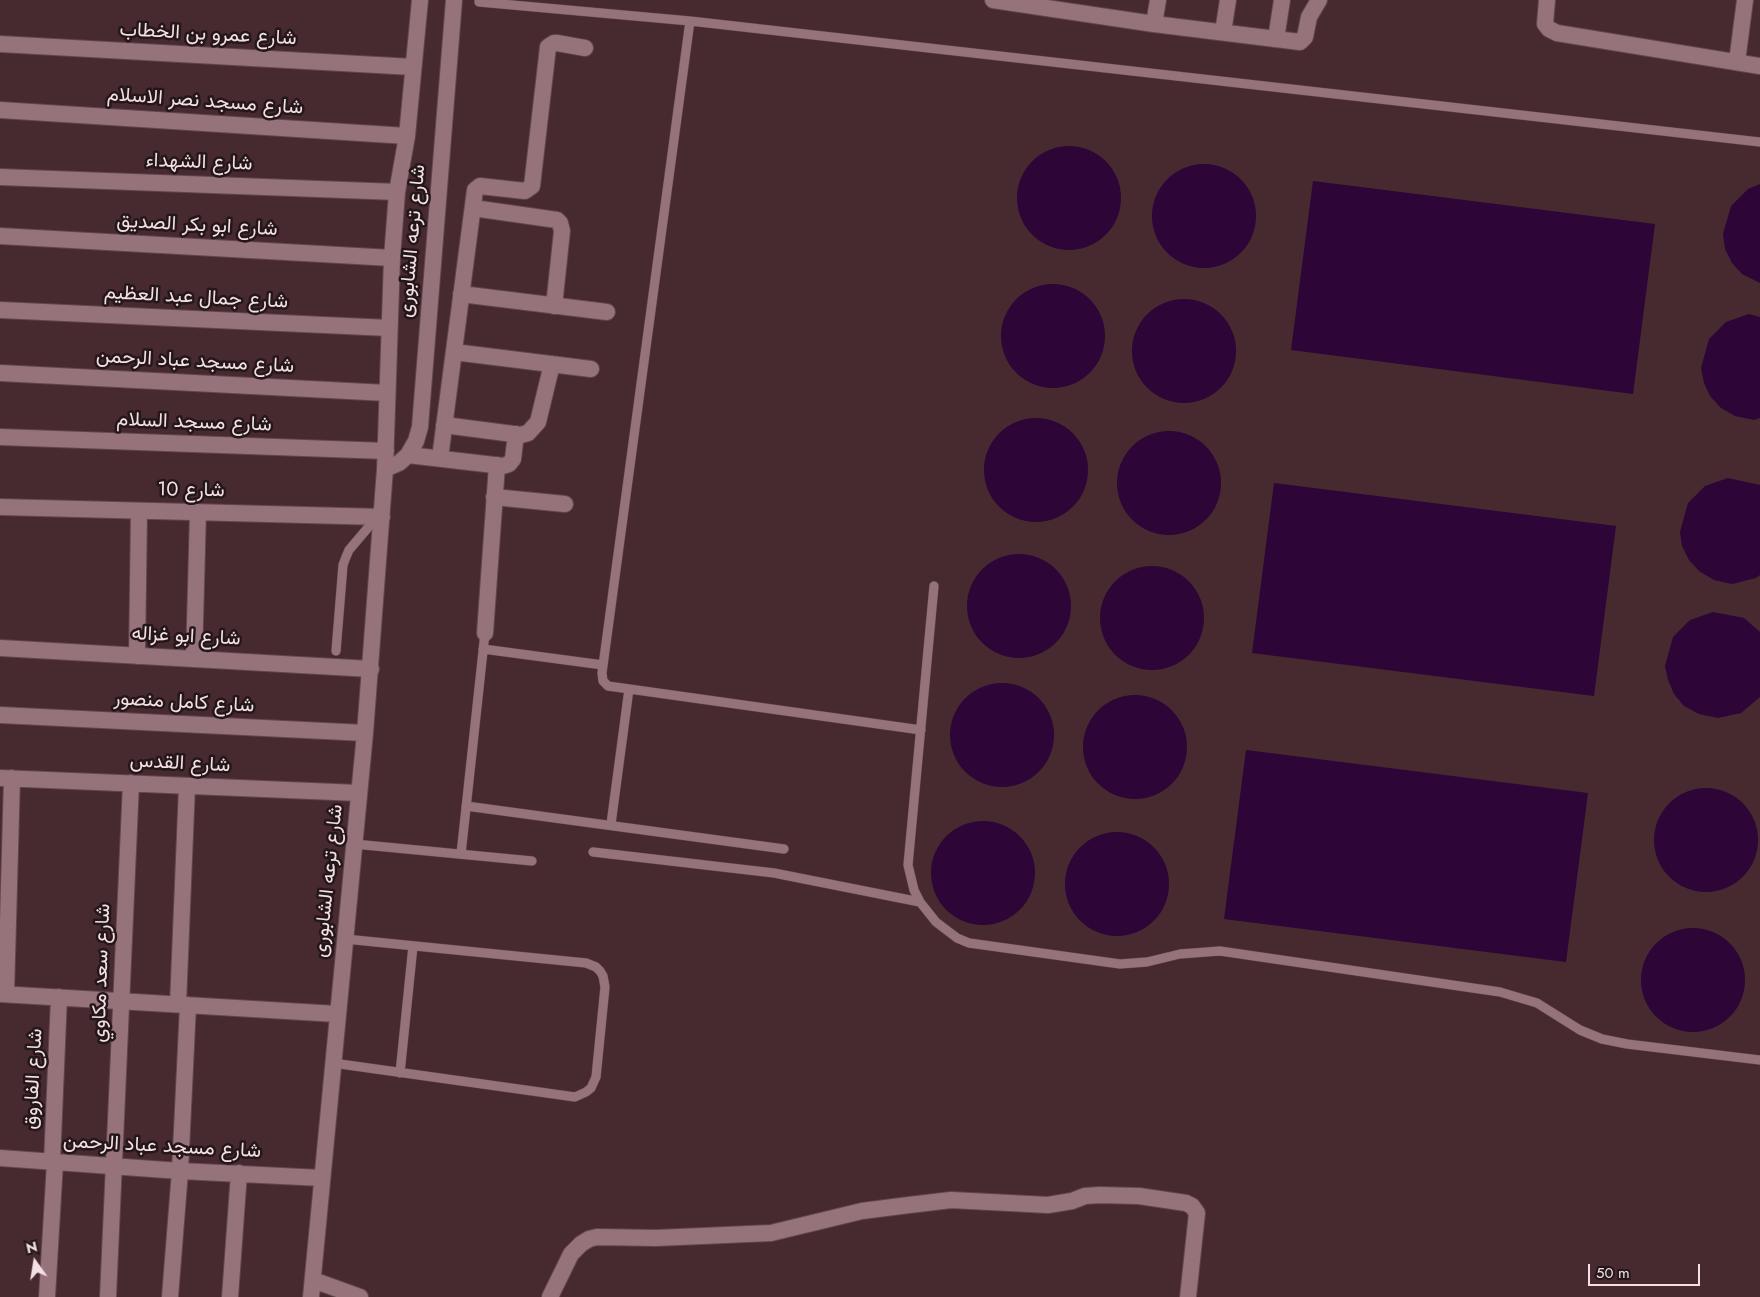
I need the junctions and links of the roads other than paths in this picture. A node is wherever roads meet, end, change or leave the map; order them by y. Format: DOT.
graph roads {
  1 [pos="420,0"];
  2 [pos="454,0"];
  3 [pos="993,0"];
  4 [pos="1158,0"];
  5 [pos="1228,0"];
  6 [pos="1282,0"];
  7 [pos="1319,0"];
  8 [pos="1547,0"];
  9 [pos="1745,0"];
  10 [pos="479,2"];
  11 [pos="1082,6"];
  12 [pos="690,22"];
  13 [pos="1154,24"];
  14 [pos="1223,32"];
  15 [pos="1276,39"];
  16 [pos="0,44"];
  17 [pos="586,48"];
  18 [pos="1737,62"];
  19 [pos="1760,66"];
  20 [pos="413,68"];
  21 [pos="0,110"];
  22 [pos="407,136"];
  23 [pos="1760,142"];
  24 [pos="0,177"];
  25 [pos="397,192"];
  26 [pos="473,208"];
  27 [pos="0,236"];
  28 [pos="392,258"];
  29 [pos="461,294"];
  30 [pos="554,306"];
  31 [pos="0,310"];
  32 [pos="607,312"];
  33 [pos="389,328"];
  34 [pos="454,352"];
  35 [pos="552,364"];
  36 [pos="591,369"];
  37 [pos="0,373"];
  38 [pos="387,393"];
  39 [pos="444,425"];
  40 [pos="516,434"];
  41 [pos="0,437"];
  42 [pos="386,451"];
  43 [pos="408,455"];
  44 [pos="440,458"];
  45 [pos="497,465"];
  46 [pos="385,469"];
  47 [pos="494,497"];
  48 [pos="564,504"];
  49 [pos="0,507"];
  50 [pos="139,511"];
  51 [pos="198,512"];
  52 [pos="379,517"];
  53 [pos="934,586"];
  54 [pos="485,633"];
  55 [pos="0,648"];
  56 [pos="483,649"];
  57 [pos="336,651"];
  58 [pos="137,656"];
  59 [pos="194,659"];
  60 [pos="603,665"];
  61 [pos="371,669"];
  62 [pos="629,689"];
  63 [pos="0,715"];
  64 [pos="921,730"];
  65 [pos="366,733"];
  66 [pos="6,778"];
  67 [pos="131,783"];
  68 [pos="187,786"];
  69 [pos="359,793"];
  70 [pos="466,806"];
  71 [pos="611,824"];
  72 [pos="354,844"];
  73 [pos="784,849"];
  74 [pos="593,852"];
  75 [pos="461,854"];
  76 [pos="532,861"];
  77 [pos="920,902"];
  78 [pos="345,939"];
  79 [pos="413,946"];
  80 [pos="3,994"];
  81 [pos="59,998"];
  82 [pos="122,1001"];
  83 [pos="183,1005"];
  84 [pos="338,1014"];
  85 [pos="1760,1060"];
  86 [pos="333,1063"];
  87 [pos="400,1073"];
  88 [pos="0,1158"];
  89 [pos="54,1162"];
  90 [pos="114,1166"];
  91 [pos="180,1171"];
  92 [pos="239,1173"];
  93 [pos="322,1178"];
  94 [pos="313,1280"];
  95 [pos="47,1297"];
  96 [pos="108,1297"];
  97 [pos="170,1297"];
  98 [pos="230,1297"];
  99 [pos="311,1297"];
  100 [pos="360,1297"];
  101 [pos="550,1297"];
  102 [pos="1188,1297"];
  1 -- 20 [label="street, شارع ترعه الشابورى"];
  2 -- 43 [label="street, شارع ترعه الشابورى"];
  3 -- 11 [label="street"];
  4 -- 13 [label="street"];
  5 -- 14 [label="street"];
  6 -- 15 [label="street"];
  7 -- 15 [label="street"];
  8 -- 18 [label="street"];
  9 -- 18 [label="street"];
  10 -- 12 [label="lane"];
  11 -- 13 [label="street"];
  12 -- 23 [label="lane"];
  12 -- 60 [label="lane"];
  13 -- 14 [label="street"];
  14 -- 15 [label="street"];
  16 -- 20 [label="street, شارع عمرو بن الخطاب"];
  17 -- 26 [label="street"];
  18 -- 19 [label="street"];
  20 -- 22 [label="street, شارع ترعه الشابورى"];
  21 -- 22 [label="street, شارع مسجد نصر الاسلام"];
  22 -- 25 [label="street, شارع ترعه الشابورى"];
  24 -- 25 [label="street, شارع الشهداء"];
  25 -- 28 [label="street, شارع ترعه الشابورى"];
  26 -- 29 [label="street"];
  26 -- 30 [label="street"];
  27 -- 28 [label="street, شارع ابو بكر الصديق"];
  28 -- 33 [label="street, شارع ترعه الشابورى"];
  29 -- 30 [label="street"];
  29 -- 34 [label="street"];
  30 -- 32 [label="street"];
  31 -- 33 [label="street, شارع جمال عبد العظيم"];
  33 -- 38 [label="street, شارع ترعه الشابورى"];
  34 -- 35 [label="street"];
  34 -- 39 [label="street"];
  35 -- 36 [label="street"];
  35 -- 40 [label="street"];
  37 -- 38 [label="street, شارع مسجد عباد الرحمن"];
  38 -- 42 [label="street, شارع ترعه الشابورى"];
  39 -- 40 [label="street"];
  39 -- 44 [label="street"];
  40 -- 45 [label="street"];
  41 -- 42 [label="street, شارع مسجد السلام"];
  42 -- 46 [label="street, شارع ترعه الشابورى"];
  43 -- 44 [label="street"];
  43 -- 46 [label="street"];
  44 -- 45 [label="street"];
  45 -- 47 [label="street"];
  46 -- 52 [label="street, شارع ترعه الشابورى"];
  47 -- 48 [label="street"];
  47 -- 54 [label="street"];
  49 -- 50 [label="street, شارع 10"];
  50 -- 51 [label="street, شارع 10"];
  50 -- 58 [label="street"];
  51 -- 52 [label="street, شارع 10"];
  51 -- 59 [label="street"];
  52 -- 57 [label="lane"];
  52 -- 61 [label="street, شارع ترعه الشابورى"];
  53 -- 64 [label="lane"];
  54 -- 56 [label="lane"];
  55 -- 58 [label="street, شارع ابو غزاله"];
  56 -- 60 [label="lane"];
  56 -- 70 [label="lane"];
  58 -- 59 [label="street, شارع ابو غزاله"];
  59 -- 61 [label="street, شارع ابو غزاله"];
  60 -- 62 [label="lane"];
  61 -- 65 [label="street, شارع ترعه الشابورى"];
  62 -- 64 [label="lane"];
  62 -- 71 [label="lane"];
  63 -- 65 [label="street, شارع كامل منصور"];
  64 -- 77 [label="lane"];
  65 -- 69 [label="street, شارع ترعه الشابورى"];
  66 -- 67 [label="street, شارع القدس"];
  66 -- 80 [label="street"];
  67 -- 68 [label="street, شارع القدس"];
  67 -- 82 [label="street, شارع سعد مكاوي"];
  68 -- 69 [label="street, شارع القدس"];
  68 -- 83 [label="street"];
  69 -- 72 [label="street, شارع ترعه الشابورى"];
  70 -- 71 [label="lane"];
  70 -- 75 [label="lane"];
  71 -- 73 [label="lane"];
  72 -- 75 [label="lane"];
  72 -- 78 [label="street, شارع ترعه الشابورى"];
  74 -- 77 [label="lane"];
  75 -- 76 [label="lane"];
  77 -- 85 [label="lane"];
  78 -- 79 [label="lane"];
  78 -- 84 [label="street, شارع ترعه الشابورى"];
  79 -- 87 [label="lane"];
  79 -- 87 [label="lane"];
  80 -- 81 [label="street"];
  81 -- 82 [label="street"];
  81 -- 89 [label="street, شارع الفاروق"];
  82 -- 83 [label="street"];
  82 -- 90 [label="street, شارع سعد مكاوي"];
  83 -- 84 [label="street"];
  83 -- 91 [label="street"];
  84 -- 86 [label="street, شارع ترعه الشابورى"];
  86 -- 87 [label="lane"];
  86 -- 93 [label="street, شارع ترعه الشابورى"];
  88 -- 89 [label="street, شارع مسجد عباد الرحمن"];
  89 -- 90 [label="street, شارع مسجد عباد الرحمن"];
  89 -- 95 [label="street, شارع الفاروق"];
  90 -- 91 [label="street, شارع مسجد عباد الرحمن"];
  90 -- 96 [label="street, شارع سعد مكاوي"];
  91 -- 92 [label="street, شارع مسجد عباد الرحمن"];
  91 -- 97 [label="street"];
  92 -- 93 [label="street, شارع مسجد عباد الرحمن"];
  92 -- 98 [label="street"];
  93 -- 94 [label="street, شارع ترعه الشابورى"];
  94 -- 99 [label="street, شارع ترعه الشابورى"];
  94 -- 100 [label="street"];
  101 -- 102 [label="street"];
}
